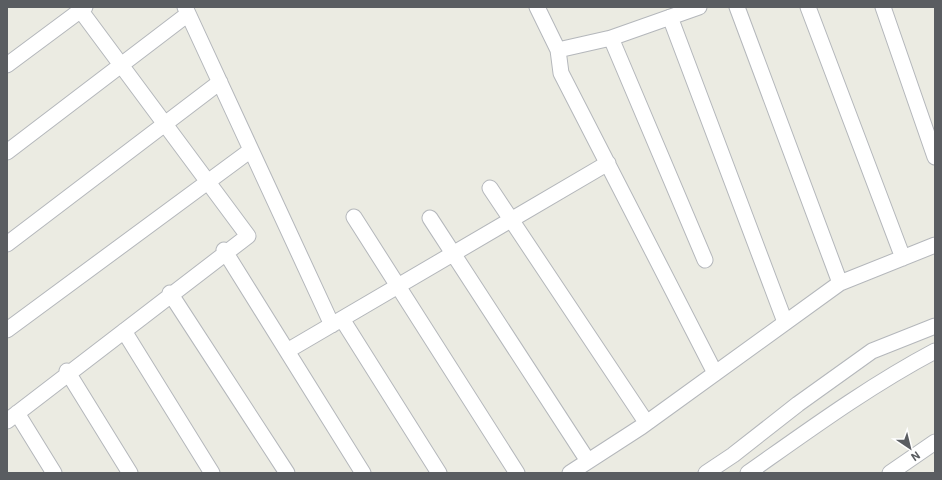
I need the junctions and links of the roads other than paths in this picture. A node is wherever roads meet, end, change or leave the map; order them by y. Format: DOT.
graph roads {
  1 [pos="537,7"];
  2 [pos="699,7"];
  3 [pos="737,7"];
  4 [pos="808,7"];
  5 [pos="883,7"];
  6 [pos="81,8"];
  7 [pos="187,10"];
  8 [pos="670,17"];
  9 [pos="611,38"];
  10 [pos="558,50"];
  11 [pos="7,65"];
  12 [pos="121,65"];
  13 [pos="220,82"];
  14 [pos="165,124"];
  15 [pos="251,150"];
  16 [pos="7,152"];
  17 [pos="935,157"];
  18 [pos="608,163"];
  19 [pos="208,182"];
  20 [pos="490,188"];
  21 [pos="354,216"];
  22 [pos="430,218"];
  23 [pos="512,220"];
  24 [pos="7,244"];
  25 [pos="935,244"];
  26 [pos="225,252"];
  27 [pos="454,254"];
  28 [pos="903,258"];
  29 [pos="705,260"];
  30 [pos="840,283"];
  31 [pos="398,286"];
  32 [pos="171,294"];
  33 [pos="337,322"];
  34 [pos="785,322"];
  35 [pos="935,326"];
  36 [pos="7,330"];
  37 [pos="124,331"];
  38 [pos="286,351"];
  39 [pos="935,351"];
  40 [pos="68,373"];
  41 [pos="715,373"];
  42 [pos="12,417"];
  43 [pos="646,422"];
  44 [pos="935,442"];
  45 [pos="588,461"];
  46 [pos="54,473"];
  47 [pos="130,473"];
  48 [pos="212,473"];
  49 [pos="287,473"];
  50 [pos="363,473"];
  51 [pos="439,473"];
  52 [pos="517,473"];
  53 [pos="570,473"];
  54 [pos="706,473"];
  55 [pos="748,473"];
  56 [pos="890,473"];
  1 -- 10 [label="street"];
  2 -- 8 [label="street"];
  3 -- 30 [label="street"];
  4 -- 28 [label="street"];
  5 -- 17 [label="street"];
  6 -- 11 [label="street"];
  6 -- 12 [label="street"];
  7 -- 12 [label="street"];
  7 -- 13 [label="street"];
  8 -- 9 [label="street"];
  8 -- 34 [label="street"];
  9 -- 10 [label="street"];
  9 -- 29 [label="street"];
  10 -- 18 [label="street"];
  12 -- 14 [label="street"];
  12 -- 16 [label="street"];
  13 -- 14 [label="street"];
  13 -- 15 [label="street"];
  14 -- 19 [label="street"];
  14 -- 24 [label="street"];
  15 -- 19 [label="street"];
  15 -- 33 [label="street"];
  18 -- 23 [label="street"];
  18 -- 41 [label="street"];
  19 -- 26 [label="street"];
  19 -- 36 [label="street"];
  20 -- 23 [label="street"];
  21 -- 31 [label="street"];
  22 -- 27 [label="street"];
  23 -- 27 [label="street"];
  23 -- 43 [label="street"];
  25 -- 28 [label="street"];
  26 -- 32 [label="street"];
  26 -- 38 [label="street"];
  27 -- 31 [label="street"];
  27 -- 45 [label="street"];
  28 -- 30 [label="street"];
  30 -- 34 [label="street"];
  31 -- 33 [label="street"];
  31 -- 52 [label="street"];
  32 -- 37 [label="street"];
  32 -- 49 [label="street"];
  33 -- 38 [label="street"];
  33 -- 51 [label="street"];
  34 -- 41 [label="street"];
  35 -- 54 [label="street"];
  37 -- 40 [label="street"];
  37 -- 48 [label="street"];
  38 -- 50 [label="street"];
  39 -- 55 [label="street"];
  40 -- 42 [label="street"];
  40 -- 47 [label="street"];
  41 -- 43 [label="street"];
  42 -- 46 [label="street"];
  43 -- 45 [label="street"];
  44 -- 56 [label="street"];
  45 -- 53 [label="street"];
}
